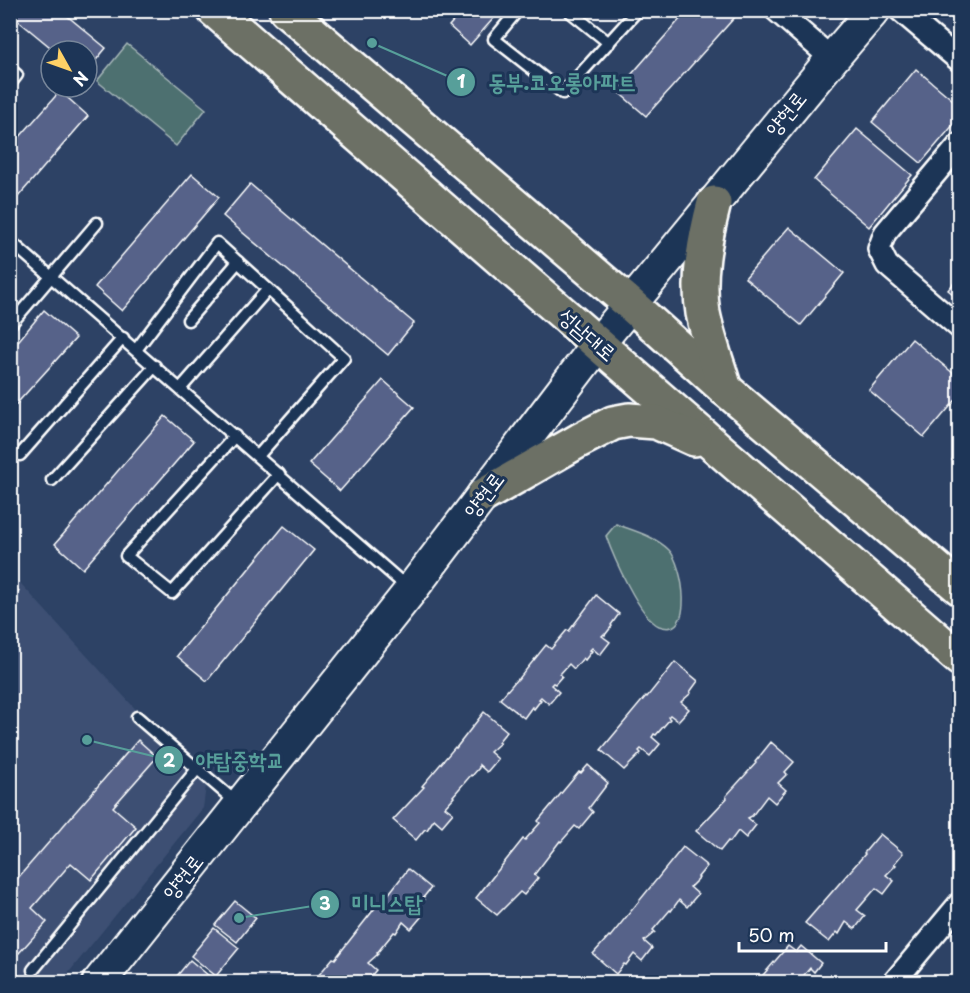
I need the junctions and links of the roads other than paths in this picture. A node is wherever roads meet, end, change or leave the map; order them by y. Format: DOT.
graph roads {
  1 [pos="214,10"];
  2 [pos="286,10"];
  3 [pos="518,10"];
  4 [pos="568,10"];
  5 [pos="638,10"];
  6 [pos="776,10"];
  7 [pos="874,10"];
  8 [pos="900,10"];
  9 [pos="609,43"];
  10 [pos="832,59"];
  11 [pos="960,61"];
  12 [pos="10,69"];
  13 [pos="10,84"];
  14 [pos="960,144"];
  15 [pos="714,203"];
  16 [pos="97,223"];
  17 [pos="11,241"];
  18 [pos="238,262"];
  19 [pos="52,277"];
  20 [pos="268,289"];
  21 [pos="630,304"];
  22 [pos="188,320"];
  23 [pos="10,325"];
  24 [pos="960,328"];
  25 [pos="123,338"];
  26 [pos="598,344"];
  27 [pos="136,350"];
  28 [pos="155,366"];
  29 [pos="181,388"];
  30 [pos="725,389"];
  31 [pos="235,436"];
  32 [pos="717,449"];
  33 [pos="20,455"];
  34 [pos="258,456"];
  35 [pos="279,474"];
  36 [pos="52,480"];
  37 [pos="484,495"];
  38 [pos="960,588"];
  39 [pos="411,590"];
  40 [pos="960,659"];
  41 [pos="137,717"];
  42 [pos="198,768"];
  43 [pos="240,806"];
  44 [pos="960,903"];
  45 [pos="33,969"];
  46 [pos="99,982"];
  47 [pos="894,982"];
  1 -- 26 [label="main road, 성남대로"];
  2 -- 21 [label="main road"];
  3 -- 9 [label="lane"];
  4 -- 9 [label="lane"];
  5 -- 9 [label="lane"];
  6 -- 10 [label="street"];
  7 -- 10 [label="main road, 양현로"];
  8 -- 11 [label="street"];
  10 -- 15 [label="main road, 양현로"];
  12 -- 13 [label="lane"];
  14 -- 24 [label="street"];
  15 -- 21 [label="main road, 양현로"];
  15 -- 30 [label="main road"];
  16 -- 19 [label="lane"];
  17 -- 19 [label="lane"];
  18 -- 20 [label="lane"];
  18 -- 22 [label="lane"];
  18 -- 27 [label="lane"];
  19 -- 23 [label="lane"];
  19 -- 25 [label="lane"];
  20 -- 29 [label="lane"];
  20 -- 34 [label="lane"];
  21 -- 26 [label="main road, 양현로"];
  21 -- 30 [label="main road"];
  25 -- 27 [label="lane"];
  25 -- 33 [label="lane"];
  26 -- 32 [label="main road, 성남대로"];
  26 -- 37 [label="main road, 양현로"];
  27 -- 28 [label="lane"];
  28 -- 29 [label="lane"];
  28 -- 36 [label="lane"];
  29 -- 31 [label="lane"];
  30 -- 38 [label="main road"];
  31 -- 34 [label="lane"];
  31 -- 35 [label="lane"];
  32 -- 37 [label="main road"];
  32 -- 40 [label="main road, 성남대로"];
  34 -- 35 [label="lane"];
  35 -- 39 [label="lane"];
  37 -- 39 [label="main road, 양현로"];
  39 -- 43 [label="main road, 양현로"];
  41 -- 42 [label="lane"];
  42 -- 43 [label="lane"];
  42 -- 45 [label="lane"];
  43 -- 46 [label="main road, 양현로"];
  44 -- 47 [label="street"];
}
